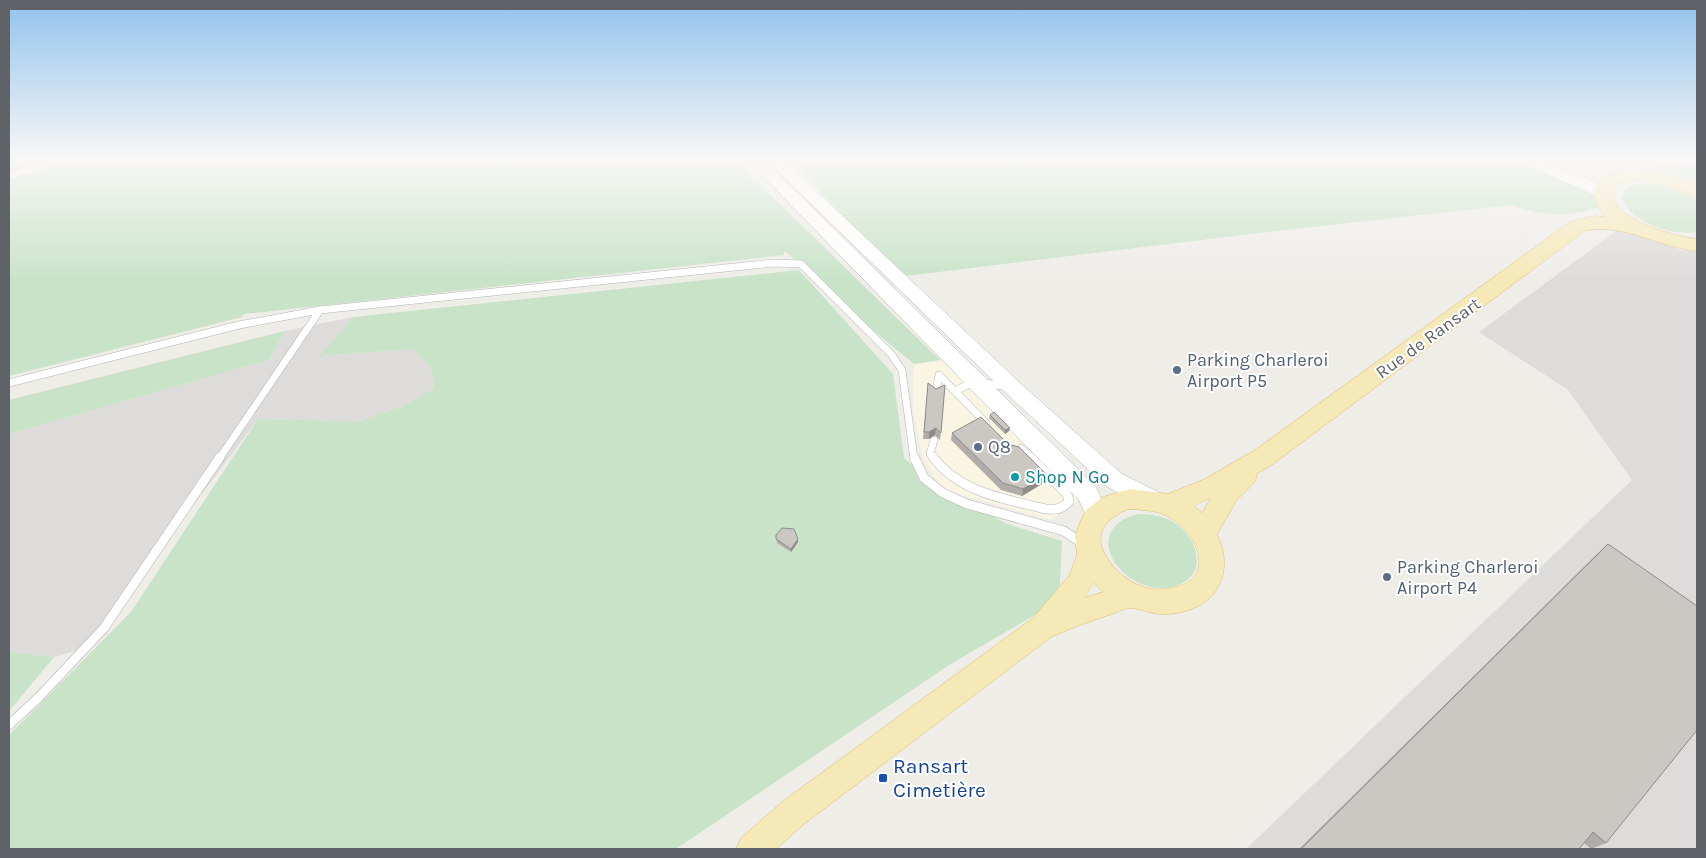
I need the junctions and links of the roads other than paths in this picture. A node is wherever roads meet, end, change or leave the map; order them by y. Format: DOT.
graph roads {
  1 [pos="795,200"];
  2 [pos="816,200"];
  3 [pos="1603,200"];
  4 [pos="1605,200"];
  5 [pos="1697,245"];
  6 [pos="320,310"];
  7 [pos="974,381"];
  8 [pos="9,382"];
  9 [pos="1013,388"];
  10 [pos="936,391"];
  11 [pos="955,391"];
  12 [pos="989,426"];
  13 [pos="934,440"];
  14 [pos="1010,448"];
  15 [pos="1021,448"];
  16 [pos="1045,451"];
  17 [pos="1264,458"];
  18 [pos="1160,502"];
  19 [pos="1097,515"];
  20 [pos="1204,533"];
  21 [pos="1089,551"];
  22 [pos="1130,596"];
  23 [pos="1041,628"];
  24 [pos="9,725"];
  25 [pos="752,849"];
  1 -- 7 [label="street"];
  2 -- 9 [label="street"];
  3 -- 17 [label="main road, Rue de Ransart"];
  4 -- 5 [label="main road, Rue de Ransart"];
  6 -- 8 [label="lane"];
  6 -- 21 [label="lane"];
  6 -- 24 [label="lane"];
  7 -- 9 [label="lane"];
  7 -- 11 [label="lane"];
  7 -- 16 [label="street"];
  9 -- 18 [label="street"];
  10 -- 11 [label="lane"];
  11 -- 12 [label="lane"];
  13 -- 15 [label="lane"];
  14 -- 15 [label="lane"];
  15 -- 16 [label="lane"];
  16 -- 19 [label="street"];
  17 -- 18 [label="main road, Rue de Ransart"];
  17 -- 20 [label="main road, Rue de Ransart"];
  18 -- 19 [label="main road"];
  18 -- 20 [label="main road"];
  19 -- 21 [label="main road"];
  20 -- 22 [label="main road"];
  21 -- 22 [label="main road"];
  21 -- 23 [label="main road"];
  22 -- 23 [label="main road"];
  23 -- 25 [label="main road"];
}
